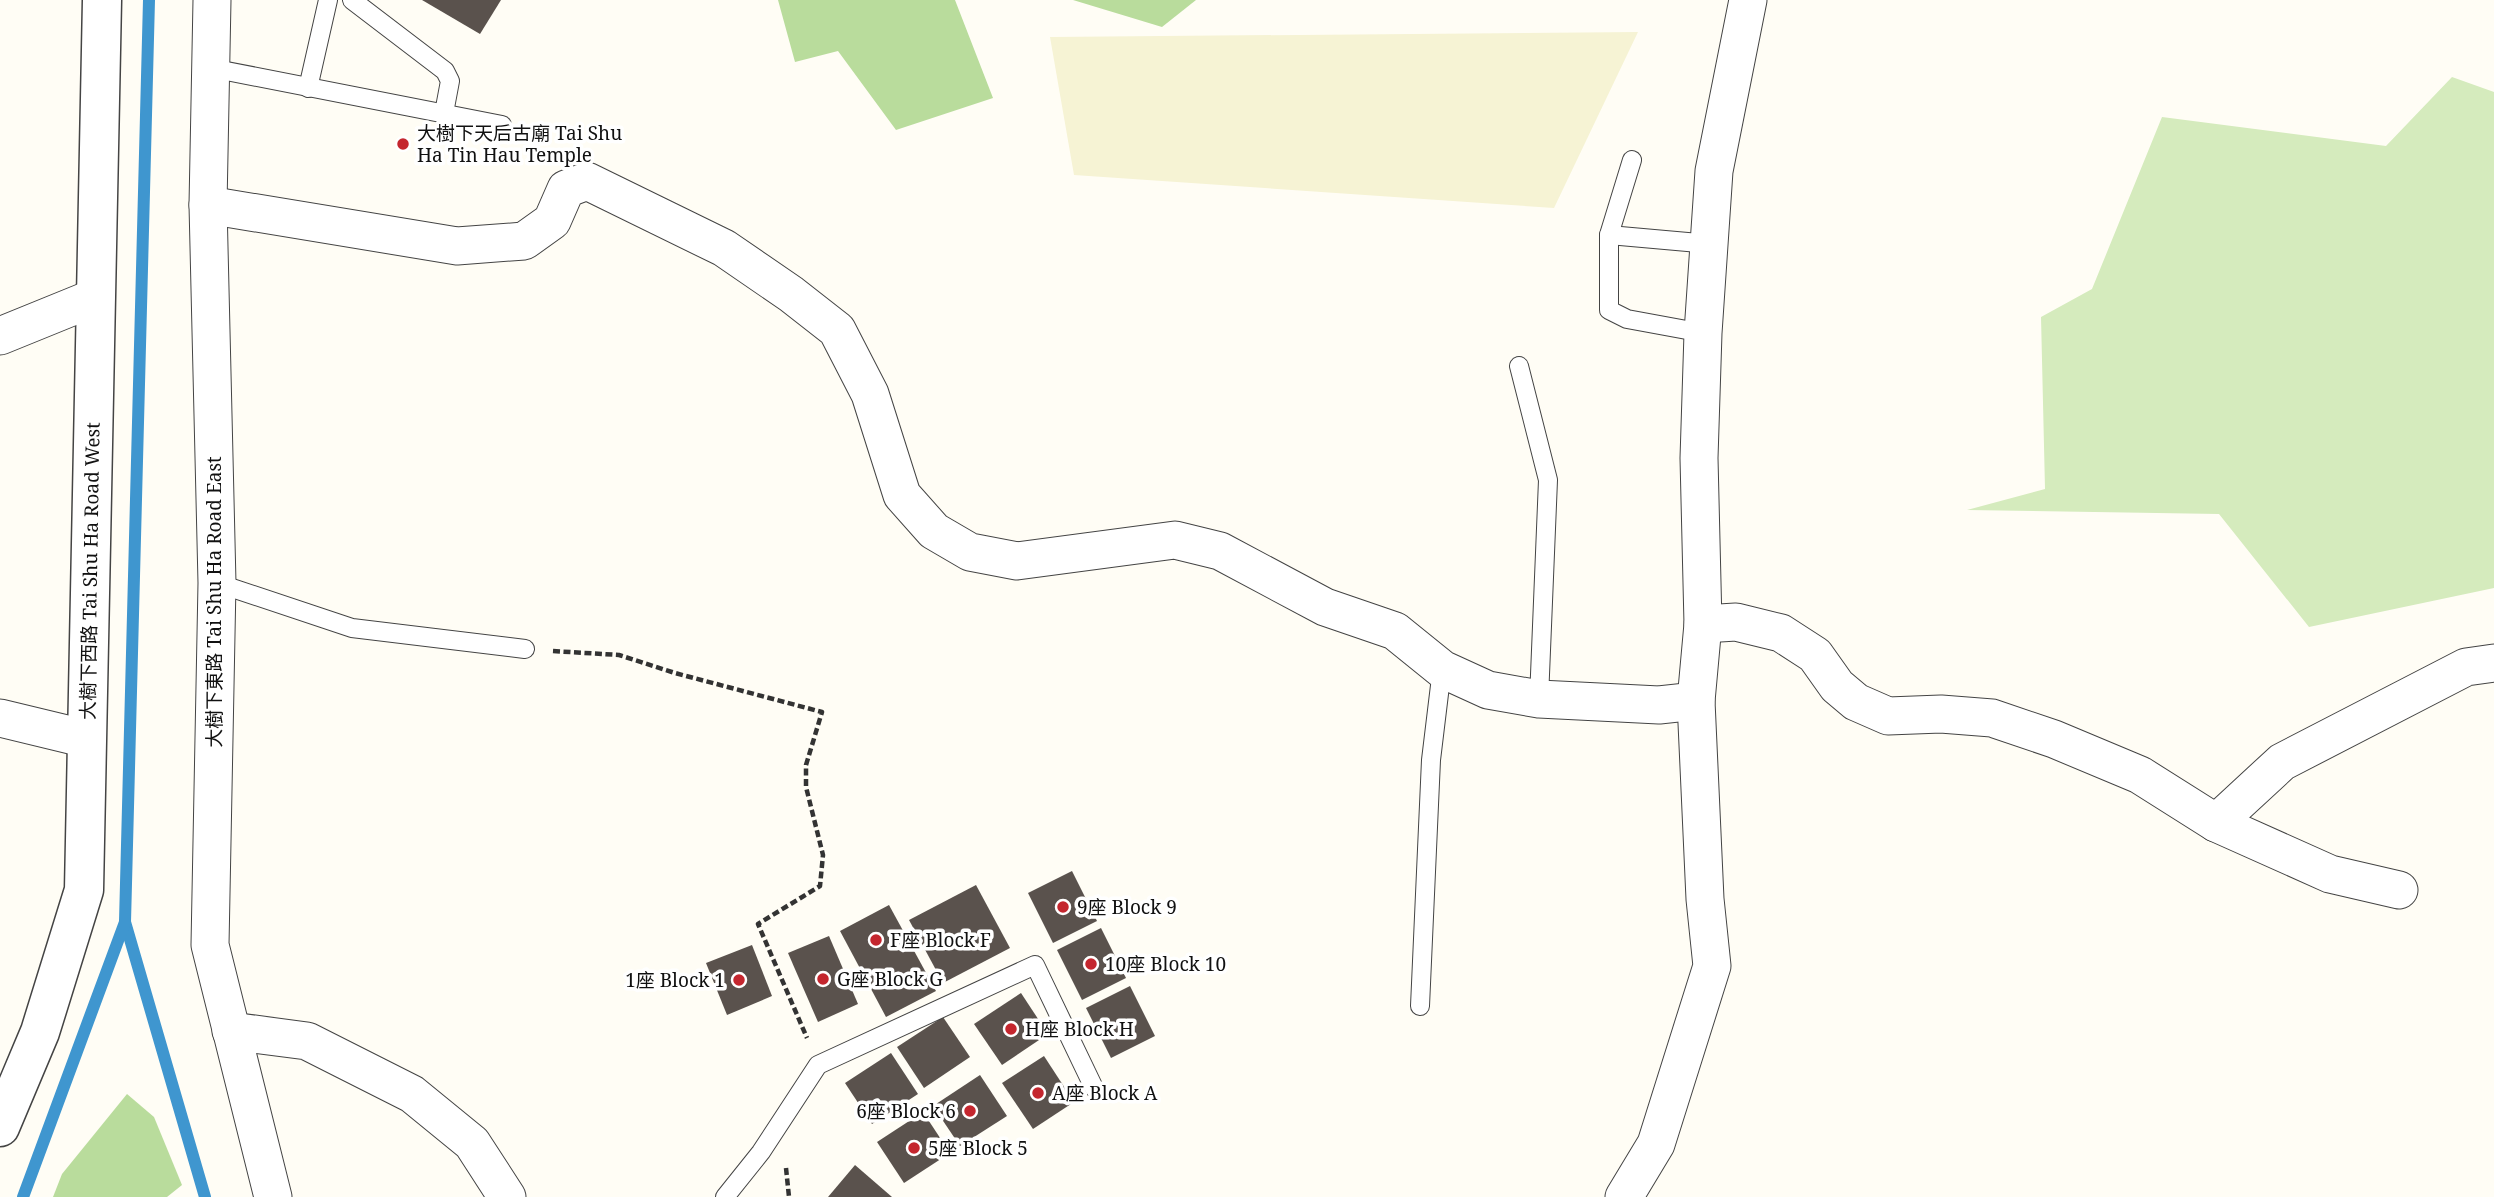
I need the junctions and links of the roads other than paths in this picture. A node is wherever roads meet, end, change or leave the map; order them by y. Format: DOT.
graph roads {
  1 [pos="102,0"];
  2 [pos="212,0"];
  3 [pos="328,0"];
  4 [pos="352,0"];
  5 [pos="1748,0"];
  6 [pos="211,68"];
  7 [pos="308,88"];
  8 [pos="444,113"];
  9 [pos="502,125"];
  10 [pos="1632,160"];
  11 [pos="208,205"];
  12 [pos="1609,235"];
  13 [pos="1710,244"];
  14 [pos="96,297"];
  15 [pos="1703,333"];
  16 [pos="0,336"];
  17 [pos="1519,366"];
  18 [pos="217,583"];
  19 [pos="1703,624"];
  20 [pos="525,649"];
  21 [pos="2494,663"];
  22 [pos="1442,669"];
  23 [pos="1539,699"];
  24 [pos="1696,701"];
  25 [pos="0,718"];
  26 [pos="87,739"];
  27 [pos="2216,823"];
  28 [pos="2399,890"];
  29 [pos="1420,1006"];
  30 [pos="231,1031"];
  31 [pos="1094,1088"];
  32 [pos="0,1127"];
  33 [pos="273,1197"];
  34 [pos="507,1197"];
  35 [pos="725,1197"];
  36 [pos="1624,1197"];
  1 -- 14 [label="street, 大樹下西路 Tai Shu Ha Road West"];
  2 -- 6 [label="street, 大樹下東路 Tai Shu Ha Road East"];
  3 -- 7 [label="lane"];
  4 -- 8 [label="lane"];
  5 -- 13 [label="street"];
  6 -- 7 [label="lane"];
  6 -- 11 [label="street, 大樹下東路 Tai Shu Ha Road East"];
  7 -- 8 [label="lane"];
  8 -- 9 [label="lane"];
  10 -- 12 [label="lane"];
  11 -- 18 [label="street, 大樹下東路 Tai Shu Ha Road East"];
  11 -- 22 [label="street"];
  12 -- 13 [label="lane"];
  12 -- 15 [label="lane"];
  13 -- 15 [label="street"];
  14 -- 16 [label="street"];
  14 -- 26 [label="street, 大樹下西路 Tai Shu Ha Road West"];
  15 -- 19 [label="street"];
  17 -- 23 [label="lane"];
  18 -- 20 [label="lane"];
  18 -- 30 [label="street, 大樹下東路 Tai Shu Ha Road East"];
  19 -- 24 [label="street"];
  19 -- 27 [label="street"];
  21 -- 27 [label="street"];
  22 -- 23 [label="street"];
  22 -- 29 [label="lane"];
  23 -- 24 [label="street"];
  24 -- 36 [label="street"];
  25 -- 26 [label="street"];
  26 -- 32 [label="street, 大樹下西路 Tai Shu Ha Road West"];
  27 -- 28 [label="street"];
  30 -- 33 [label="street, 大樹下東路 Tai Shu Ha Road East"];
  30 -- 34 [label="street"];
  31 -- 35 [label="lane"];
}
